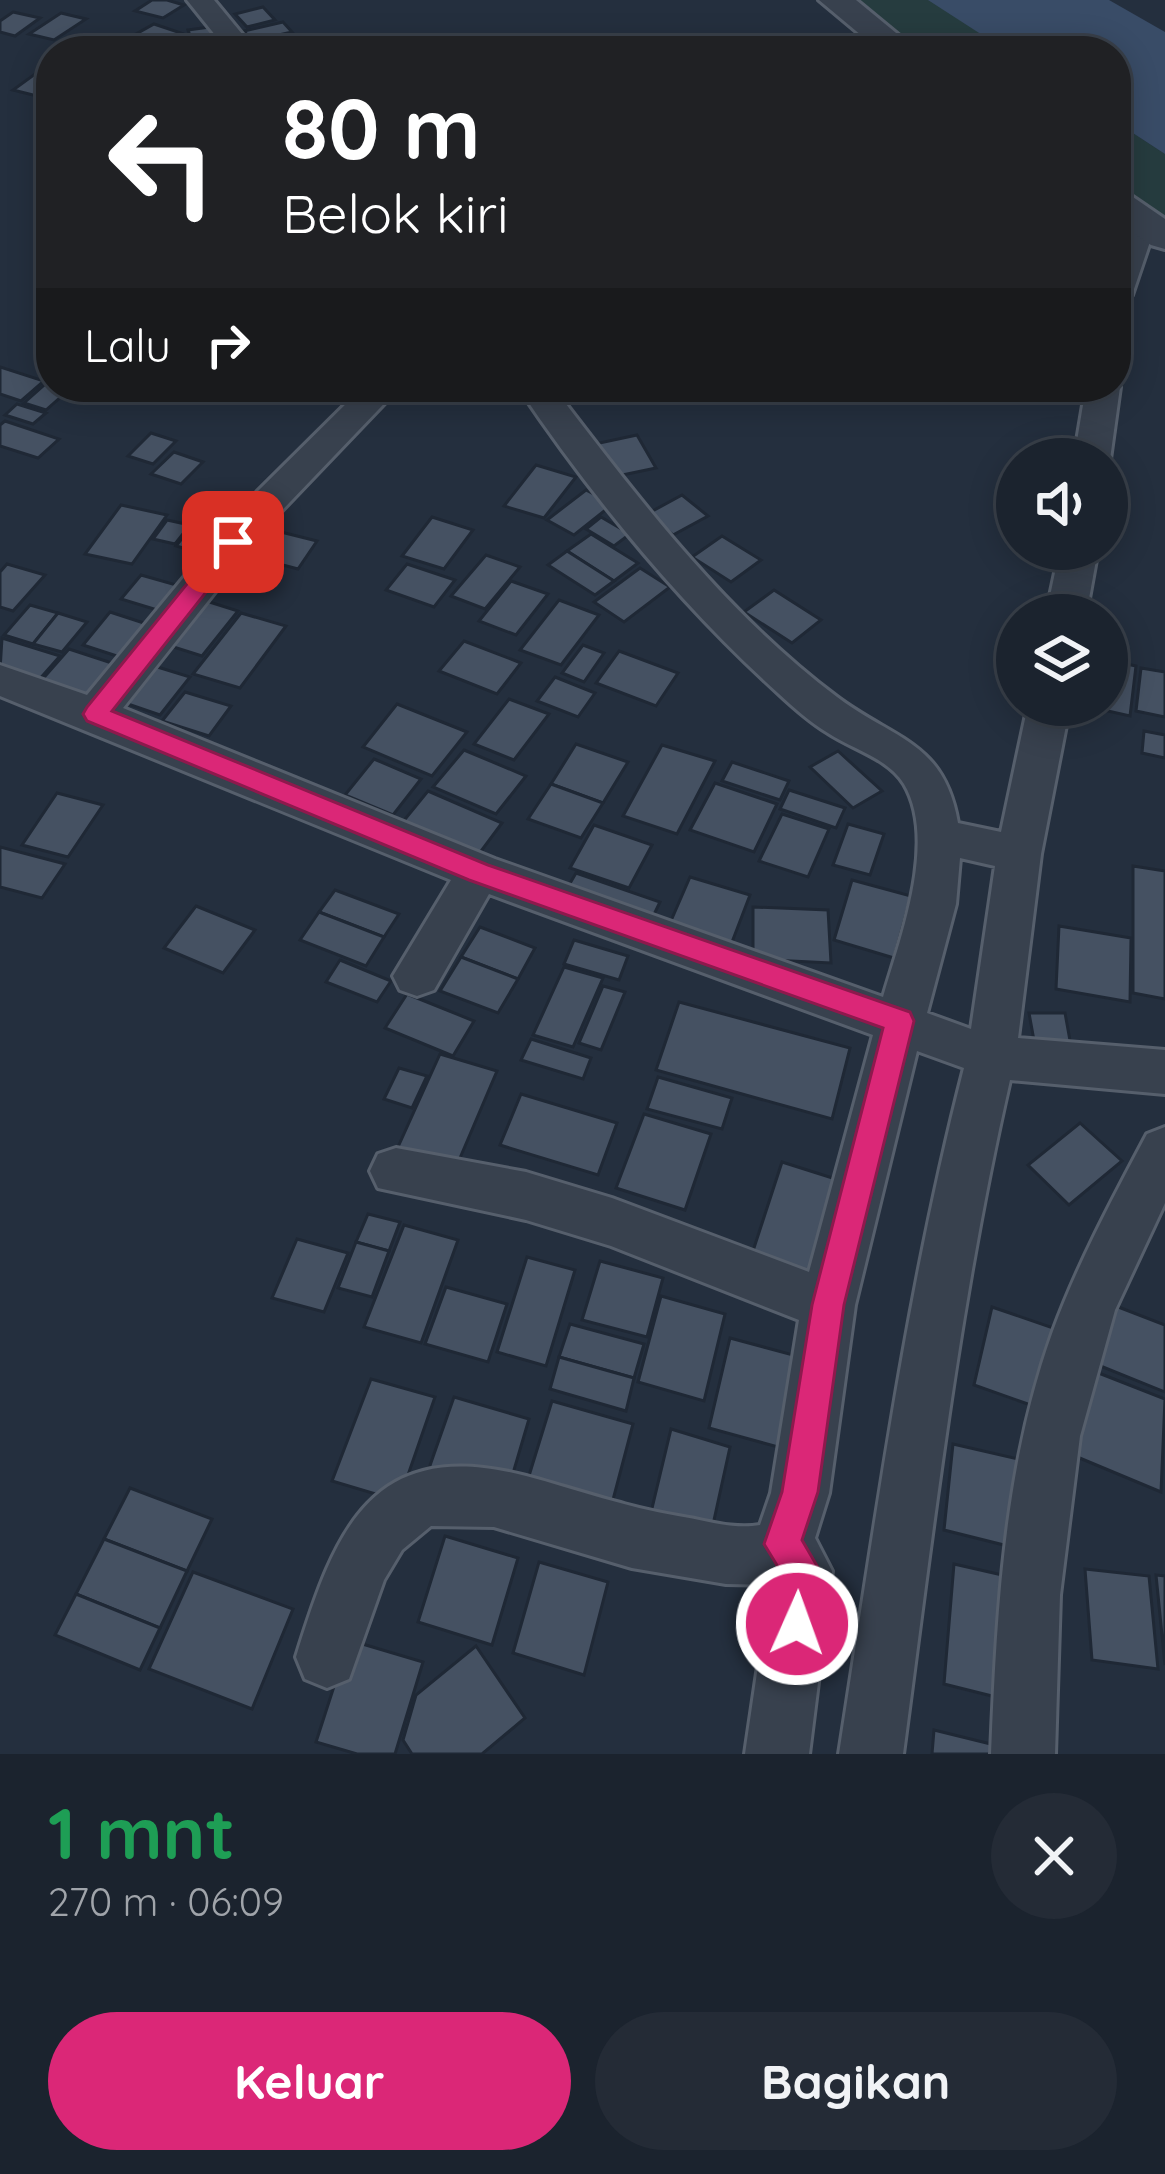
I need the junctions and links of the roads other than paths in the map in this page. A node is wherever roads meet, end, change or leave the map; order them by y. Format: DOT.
graph roads {
  1 [pos="200,0"];
  2 [pos="835,0"];
  3 [pos="230,36"];
  4 [pos="882,36"];
  5 [pos="1141,220"];
  6 [pos="1131,250"];
  7 [pos="368,402"];
  8 [pos="547,402"];
  9 [pos="1101,402"];
  10 [pos="1095,438"];
  11 [pos="0,680"];
  12 [pos="95,714"];
  13 [pos="1039,726"];
  14 [pos="980,846"];
  15 [pos="478,872"];
  16 [pos="417,976"];
  17 [pos="909,1026"];
  18 [pos="979,1052"];
  19 [pos="1165,1072"];
  20 [pos="1165,1150"];
  21 [pos="395,1172"];
  22 [pos="828,1305"];
  23 [pos="782,1544"];
  24 [pos="327,1657"];
  25 [pos="777,1754"];
  26 [pos="871,1754"];
  27 [pos="1023,1754"];
  1 -- 3 [label="street"];
  2 -- 4 [label="street"];
  5 -- 6 [label="street"];
  7 -- 12 [label="street"];
  8 -- 14 [label="street"];
  9 -- 10 [label="street"];
  11 -- 12 [label="street"];
  12 -- 15 [label="street"];
  13 -- 14 [label="street"];
  14 -- 17 [label="street"];
  14 -- 18 [label="street"];
  15 -- 16 [label="street"];
  15 -- 17 [label="street"];
  17 -- 18 [label="street"];
  17 -- 22 [label="street"];
  18 -- 19 [label="street"];
  18 -- 26 [label="street"];
  20 -- 27 [label="street"];
  21 -- 22 [label="street"];
  22 -- 23 [label="street"];
  23 -- 24 [label="street"];
  23 -- 25 [label="street"];
}
